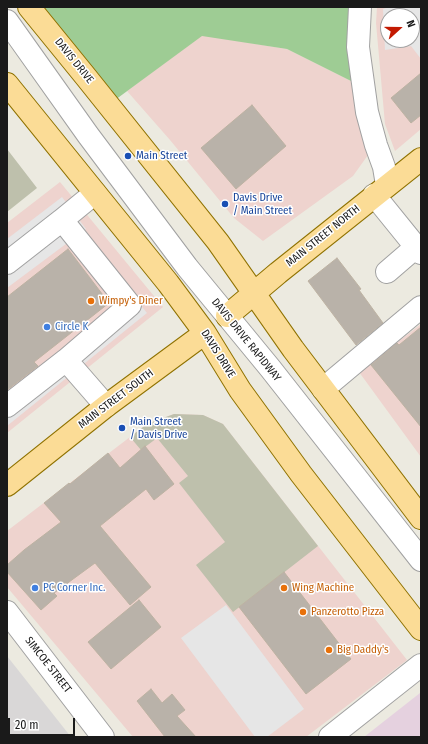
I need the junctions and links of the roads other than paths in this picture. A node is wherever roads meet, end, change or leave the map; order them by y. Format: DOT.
graph roads {
  1 [pos="29,7"];
  2 [pos="360,7"];
  3 [pos="7,21"];
  4 [pos="7,45"];
  5 [pos="7,84"];
  6 [pos="88,135"];
  7 [pos="421,159"];
  8 [pos="381,190"];
  9 [pos="95,193"];
  10 [pos="62,220"];
  11 [pos="419,250"];
  12 [pos="7,263"];
  13 [pos="387,272"];
  14 [pos="253,294"];
  15 [pos="421,307"];
  16 [pos="228,316"];
  17 [pos="205,333"];
  18 [pos="66,360"];
  19 [pos="323,389"];
  20 [pos="7,406"];
  21 [pos="106,406"];
  22 [pos="7,485"];
  23 [pos="421,518"];
  24 [pos="407,543"];
  25 [pos="421,560"];
  26 [pos="421,569"];
  27 [pos="7,612"];
  28 [pos="421,629"];
  29 [pos="421,665"];
  30 [pos="103,737"];
  31 [pos="330,737"];
  1 -- 14 [label="main road, DAVIS DRIVE"];
  2 -- 8 [label="street"];
  3 -- 6 [label="street, DAVIS DRIVE RAPIDWAY"];
  4 -- 6 [label="street, DAVIS DRIVE RAPIDWAY"];
  5 -- 9 [label="main road, DAVIS DRIVE"];
  6 -- 16 [label="street, DAVIS DRIVE RAPIDWAY"];
  7 -- 8 [label="main road, MAIN STREET NORTH"];
  8 -- 11 [label="street"];
  8 -- 14 [label="main road, MAIN STREET NORTH"];
  9 -- 10 [label="street"];
  9 -- 17 [label="main road, DAVIS DRIVE"];
  10 -- 12 [label="street"];
  10 -- 18 [label="street"];
  11 -- 13 [label="street"];
  14 -- 16 [label="main road, MAIN STREET NORTH"];
  14 -- 19 [label="main road, DAVIS DRIVE"];
  15 -- 19 [label="street"];
  16 -- 17 [label="street, MAIN STREET SOUTH"];
  16 -- 24 [label="street, DAVIS DRIVE RAPIDWAY"];
  17 -- 21 [label="main road, MAIN STREET SOUTH"];
  17 -- 28 [label="main road, DAVIS DRIVE"];
  18 -- 20 [label="street"];
  18 -- 21 [label="street"];
  19 -- 23 [label="main road, DAVIS DRIVE"];
  21 -- 22 [label="main road, MAIN STREET SOUTH"];
  24 -- 25 [label="street, DAVIS DRIVE RAPIDWAY"];
  24 -- 26 [label="street, DAVIS DRIVE RAPIDWAY"];
  27 -- 30 [label="street, SIMCOE STREET"];
  29 -- 31 [label="street"];
}
